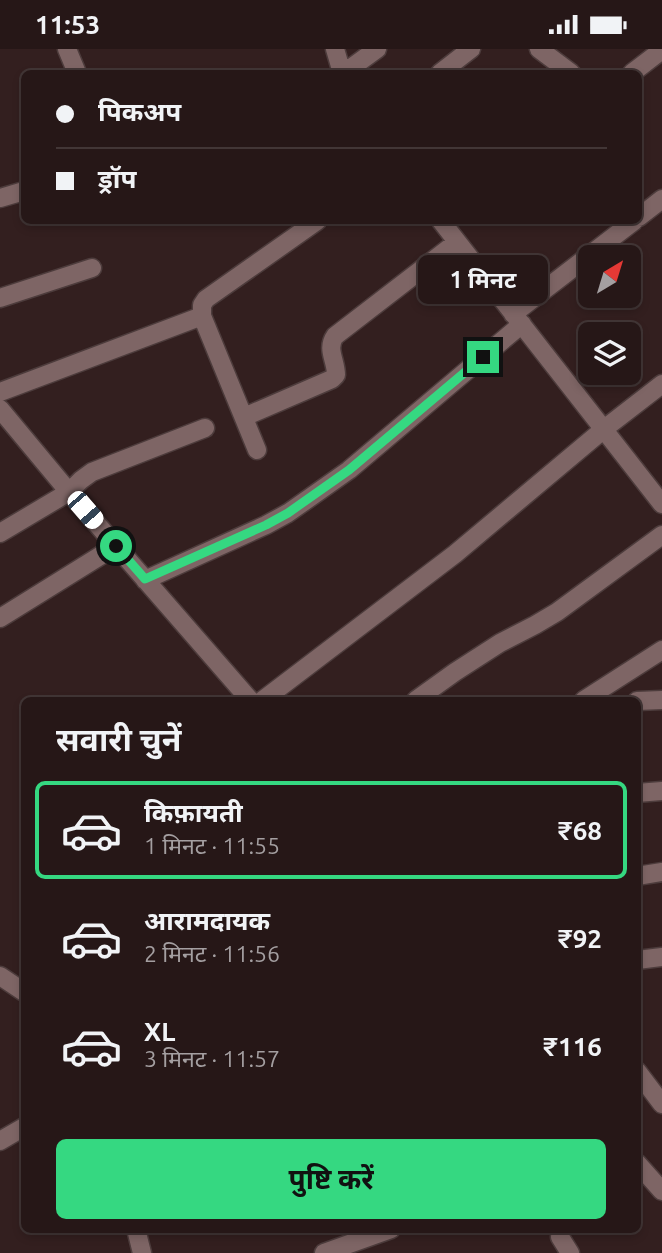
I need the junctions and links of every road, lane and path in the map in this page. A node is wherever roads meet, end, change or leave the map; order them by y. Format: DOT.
graph roads {
  1 [pos="67,49"];
  2 [pos="335,49"];
  3 [pos="377,49"];
  4 [pos="471,49"];
  5 [pos="539,49"];
  6 [pos="662,50"];
  7 [pos="76,70"];
  8 [pos="342,70"];
  9 [pos="347,70"];
  10 [pos="444,70"];
  11 [pos="567,70"];
  12 [pos="636,70"];
  13 [pos="21,192"];
  14 [pos="0,198"];
  15 [pos="662,199"];
  16 [pos="642,215"];
  17 [pos="313,224"];
  18 [pos="443,224"];
  19 [pos="630,224"];
  20 [pos="457,242"];
  21 [pos="92,268"];
  22 [pos="0,298"];
  23 [pos="202,316"];
  24 [pos="518,319"];
  25 [pos="662,384"];
  26 [pos="0,392"];
  27 [pos="2,415"];
  28 [pos="244,417"];
  29 [pos="205,429"];
  30 [pos="604,429"];
  31 [pos="257,450"];
  32 [pos="69,492"];
  33 [pos="662,504"];
  34 [pos="0,534"];
  35 [pos="662,535"];
  36 [pos="116,546"];
  37 [pos="145,579"];
  38 [pos="0,618"];
  39 [pos="662,650"];
  40 [pos="247,697"];
  41 [pos="267,697"];
  42 [pos="420,697"];
  43 [pos="589,697"];
  44 [pos="662,700"];
  45 [pos="641,701"];
  46 [pos="662,791"];
  47 [pos="641,793"];
  48 [pos="662,872"];
  49 [pos="641,875"];
  50 [pos="662,957"];
  51 [pos="641,960"];
  52 [pos="0,976"];
  53 [pos="21,990"];
  54 [pos="641,1076"];
  55 [pos="662,1104"];
  56 [pos="21,1130"];
  57 [pos="0,1142"];
  58 [pos="641,1167"];
  59 [pos="662,1191"];
  60 [pos="136,1233"];
  61 [pos="380,1233"];
  62 [pos="561,1237"];
  63 [pos="142,1253"];
  64 [pos="324,1253"];
  65 [pos="570,1253"];
  1 -- 7 [label="street"];
  2 -- 8 [label="street"];
  3 -- 9 [label="street"];
  4 -- 10 [label="street"];
  5 -- 11 [label="street"];
  6 -- 12 [label="street"];
  13 -- 14 [label="street"];
  15 -- 16 [label="street"];
  17 -- 23 [label="street"];
  18 -- 20 [label="street"];
  19 -- 24 [label="street"];
  20 -- 24 [label="street"];
  20 -- 28 [label="street"];
  21 -- 22 [label="street"];
  23 -- 26 [label="street"];
  23 -- 28 [label="street"];
  24 -- 30 [label="street"];
  24 -- 37 [label="street"];
  25 -- 30 [label="street"];
  27 -- 32 [label="street"];
  28 -- 31 [label="street"];
  29 -- 32 [label="street"];
  30 -- 33 [label="street"];
  30 -- 41 [label="street"];
  32 -- 34 [label="street"];
  32 -- 36 [label="street"];
  35 -- 42 [label="street"];
  36 -- 37 [label="street"];
  36 -- 38 [label="street"];
  37 -- 40 [label="street"];
  39 -- 43 [label="street"];
  44 -- 45 [label="street"];
  46 -- 47 [label="street"];
  48 -- 49 [label="street"];
  50 -- 51 [label="street"];
  52 -- 53 [label="street"];
  54 -- 55 [label="street"];
  56 -- 57 [label="street"];
  58 -- 59 [label="street"];
  60 -- 63 [label="street"];
  61 -- 64 [label="street"];
  62 -- 65 [label="street"];
}
